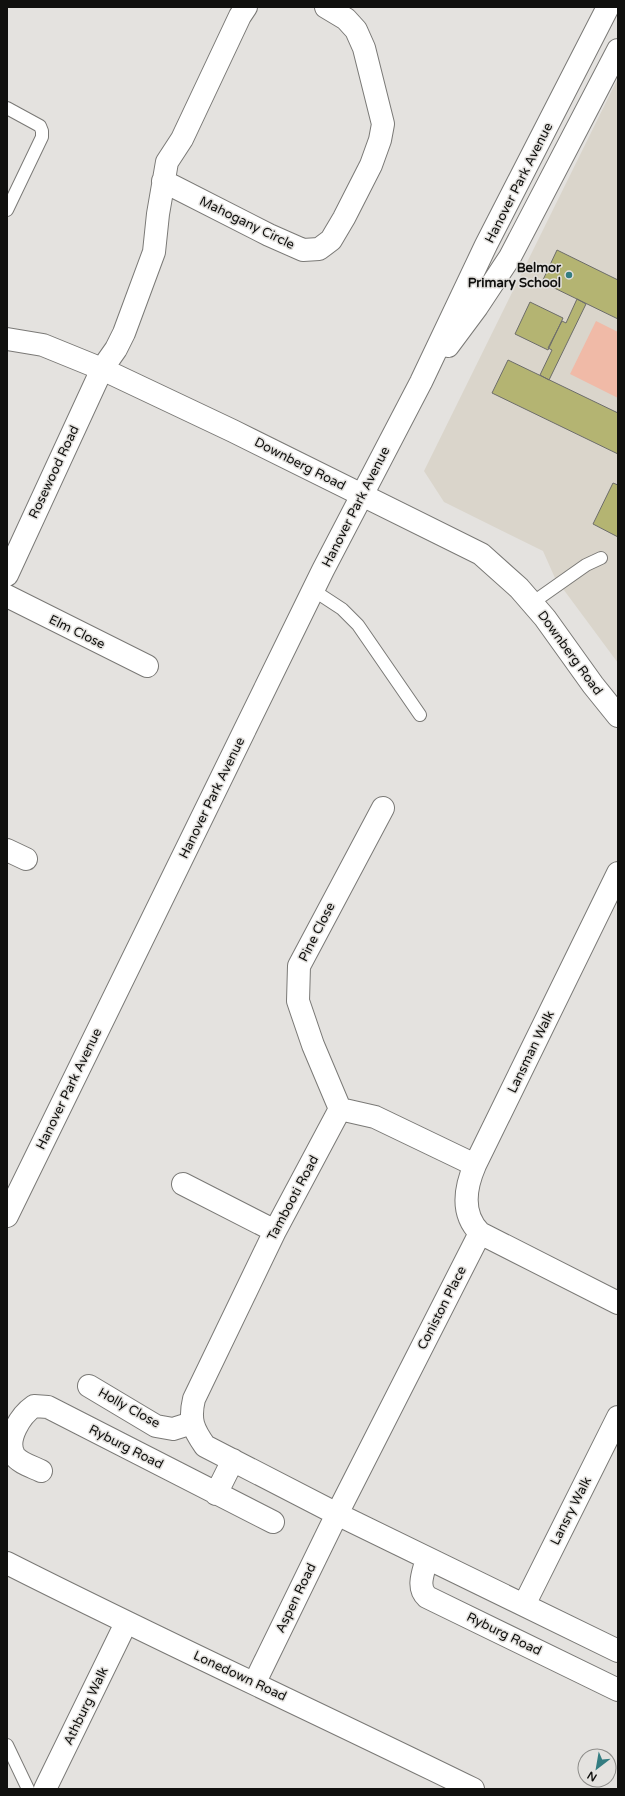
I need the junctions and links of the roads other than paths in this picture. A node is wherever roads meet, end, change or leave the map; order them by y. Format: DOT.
graph roads {
  1 [pos="246,7"];
  2 [pos="326,7"];
  3 [pos="608,7"];
  4 [pos="618,50"];
  5 [pos="7,108"];
  6 [pos="163,181"];
  7 [pos="7,209"];
  8 [pos="7,339"];
  9 [pos="102,369"];
  10 [pos="421,382"];
  11 [pos="361,495"];
  12 [pos="601,558"];
  13 [pos="7,575"];
  14 [pos="313,590"];
  15 [pos="7,596"];
  16 [pos="532,603"];
  17 [pos="147,666"];
  18 [pos="420,715"];
  19 [pos="618,716"];
  20 [pos="383,808"];
  21 [pos="7,850"];
  22 [pos="26,860"];
  23 [pos="618,873"];
  24 [pos="611,906"];
  25 [pos="340,1109"];
  26 [pos="476,1165"];
  27 [pos="183,1184"];
  28 [pos="7,1216"];
  29 [pos="275,1231"];
  30 [pos="480,1233"];
  31 [pos="616,1296"];
  32 [pos="89,1386"];
  33 [pos="618,1417"];
  34 [pos="192,1423"];
  35 [pos="233,1460"];
  36 [pos="41,1472"];
  37 [pos="216,1494"];
  38 [pos="337,1514"];
  39 [pos="273,1522"];
  40 [pos="427,1558"];
  41 [pos="7,1563"];
  42 [pos="524,1605"];
  43 [pos="126,1623"];
  44 [pos="618,1651"];
  45 [pos="254,1682"];
  46 [pos="618,1690"];
  47 [pos="7,1745"];
  48 [pos="28,1789"];
  49 [pos="45,1789"];
  50 [pos="473,1789"];
  1 -- 6 [label="street"];
  2 -- 6 [label="street, Mahogany Circle"];
  3 -- 10 [label="street, Hanover Park Avenue"];
  4 -- 10 [label="street, Hanover Park Avenue"];
  5 -- 7 [label="lane"];
  6 -- 9 [label="street"];
  8 -- 9 [label="street, Downberg Road"];
  9 -- 11 [label="street, Downberg Road"];
  9 -- 13 [label="street, Rosewood Road"];
  10 -- 11 [label="street, Hanover Park Avenue"];
  11 -- 14 [label="street, Hanover Park Avenue"];
  11 -- 16 [label="street, Downberg Road"];
  12 -- 16 [label="lane"];
  14 -- 18 [label="lane"];
  14 -- 28 [label="street, Hanover Park Avenue"];
  15 -- 17 [label="street, Elm Close"];
  16 -- 19 [label="street, Downberg Road"];
  20 -- 25 [label="street, Pine Close"];
  21 -- 22 [label="street"];
  23 -- 24 [label="street, Lansman Walk"];
  24 -- 26 [label="street, Lansman Walk"];
  25 -- 26 [label="street"];
  25 -- 29 [label="street, Tambooti Road"];
  26 -- 30 [label="street, Lansman Walk"];
  27 -- 29 [label="street"];
  29 -- 34 [label="street, Tambooti Road"];
  30 -- 31 [label="street"];
  30 -- 38 [label="street, Coniston Place"];
  32 -- 34 [label="street, Holly Close"];
  33 -- 42 [label="street, Lansry Walk"];
  34 -- 35 [label="street"];
  35 -- 37 [label="street"];
  35 -- 38 [label="street"];
  36 -- 37 [label="street, Ryburg Road"];
  37 -- 39 [label="street, Ryburg Road"];
  38 -- 40 [label="street"];
  38 -- 45 [label="street, Aspen Road"];
  40 -- 42 [label="street"];
  40 -- 46 [label="street, Ryburg Road"];
  41 -- 43 [label="street, Lonedown Road"];
  42 -- 44 [label="street"];
  43 -- 45 [label="street, Lonedown Road"];
  43 -- 49 [label="street, Athburg Walk"];
  45 -- 50 [label="street, Lonedown Road"];
  47 -- 48 [label="lane"];
}
